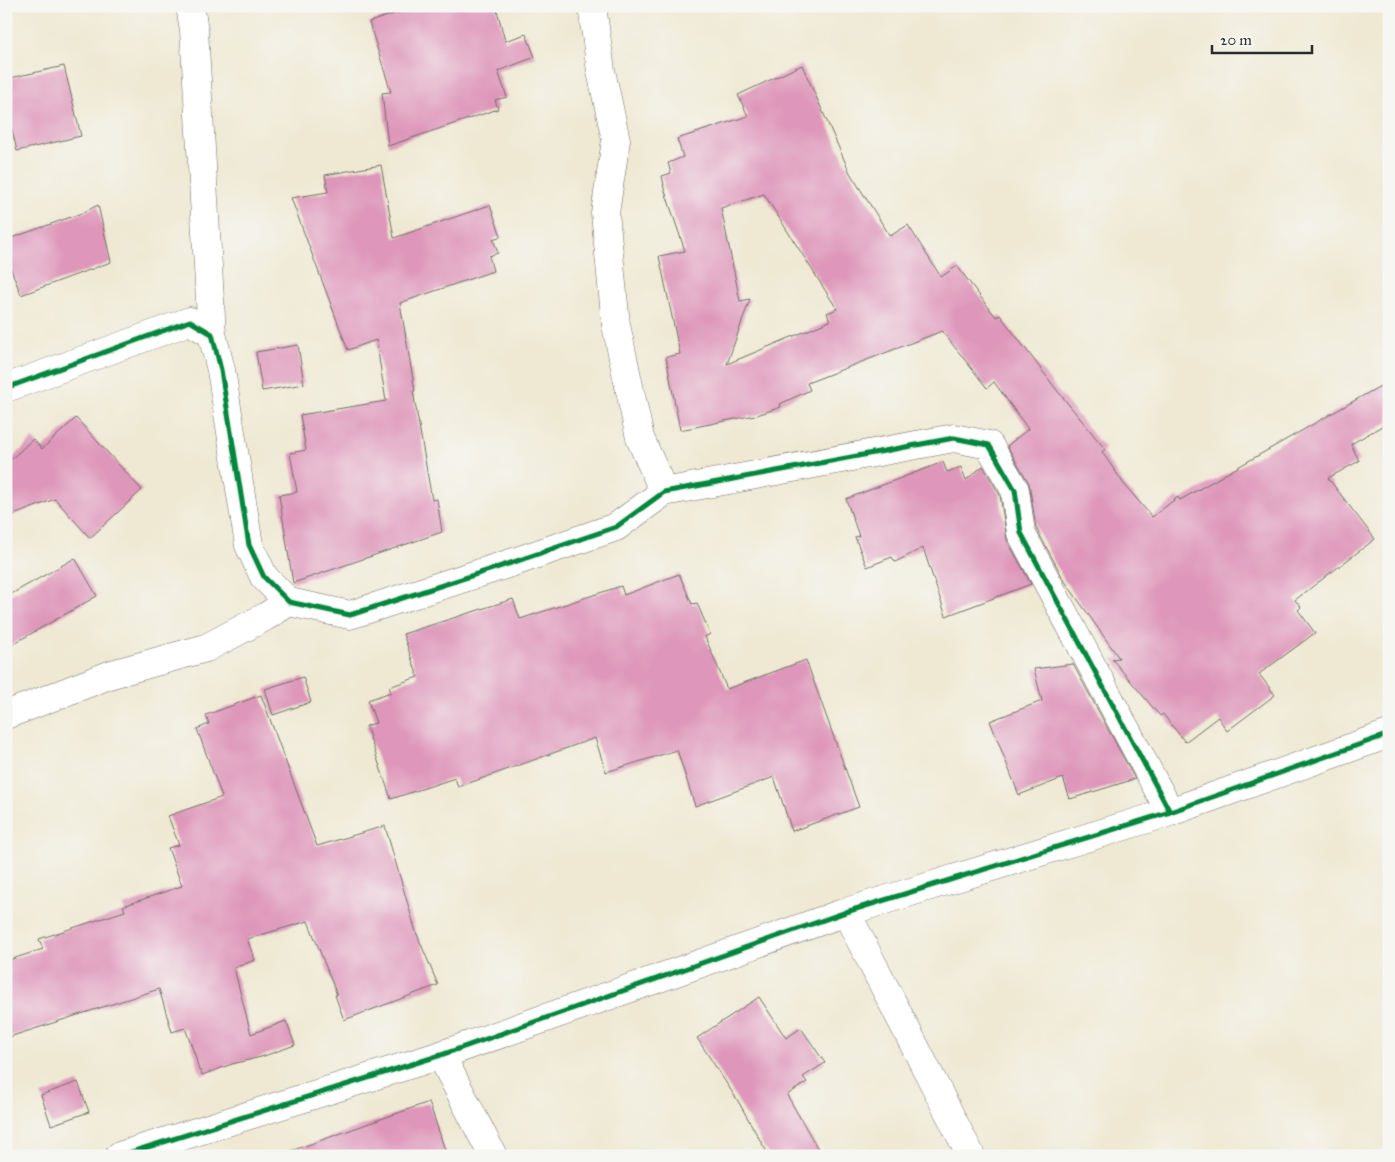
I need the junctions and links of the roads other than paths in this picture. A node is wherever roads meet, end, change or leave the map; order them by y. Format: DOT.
graph roads {
  1 [pos="190,6"];
  2 [pos="592,6"];
  3 [pos="212,334"];
  4 [pos="6,388"];
  5 [pos="664,492"];
  6 [pos="289,602"];
  7 [pos="6,715"];
  8 [pos="1389,734"];
  9 [pos="1170,812"];
  10 [pos="846,912"];
  11 [pos="441,1055"];
  12 [pos="118,1156"];
  13 [pos="493,1156"];
  14 [pos="971,1156"];
  1 -- 3 [label="street"];
  2 -- 5 [label="street"];
  3 -- 4 [label="street"];
  3 -- 6 [label="street"];
  5 -- 6 [label="street"];
  5 -- 9 [label="street"];
  6 -- 7 [label="street"];
  8 -- 9 [label="street"];
  9 -- 10 [label="street"];
  10 -- 11 [label="street"];
  10 -- 14 [label="street"];
  11 -- 12 [label="street"];
  11 -- 13 [label="street"];
}
